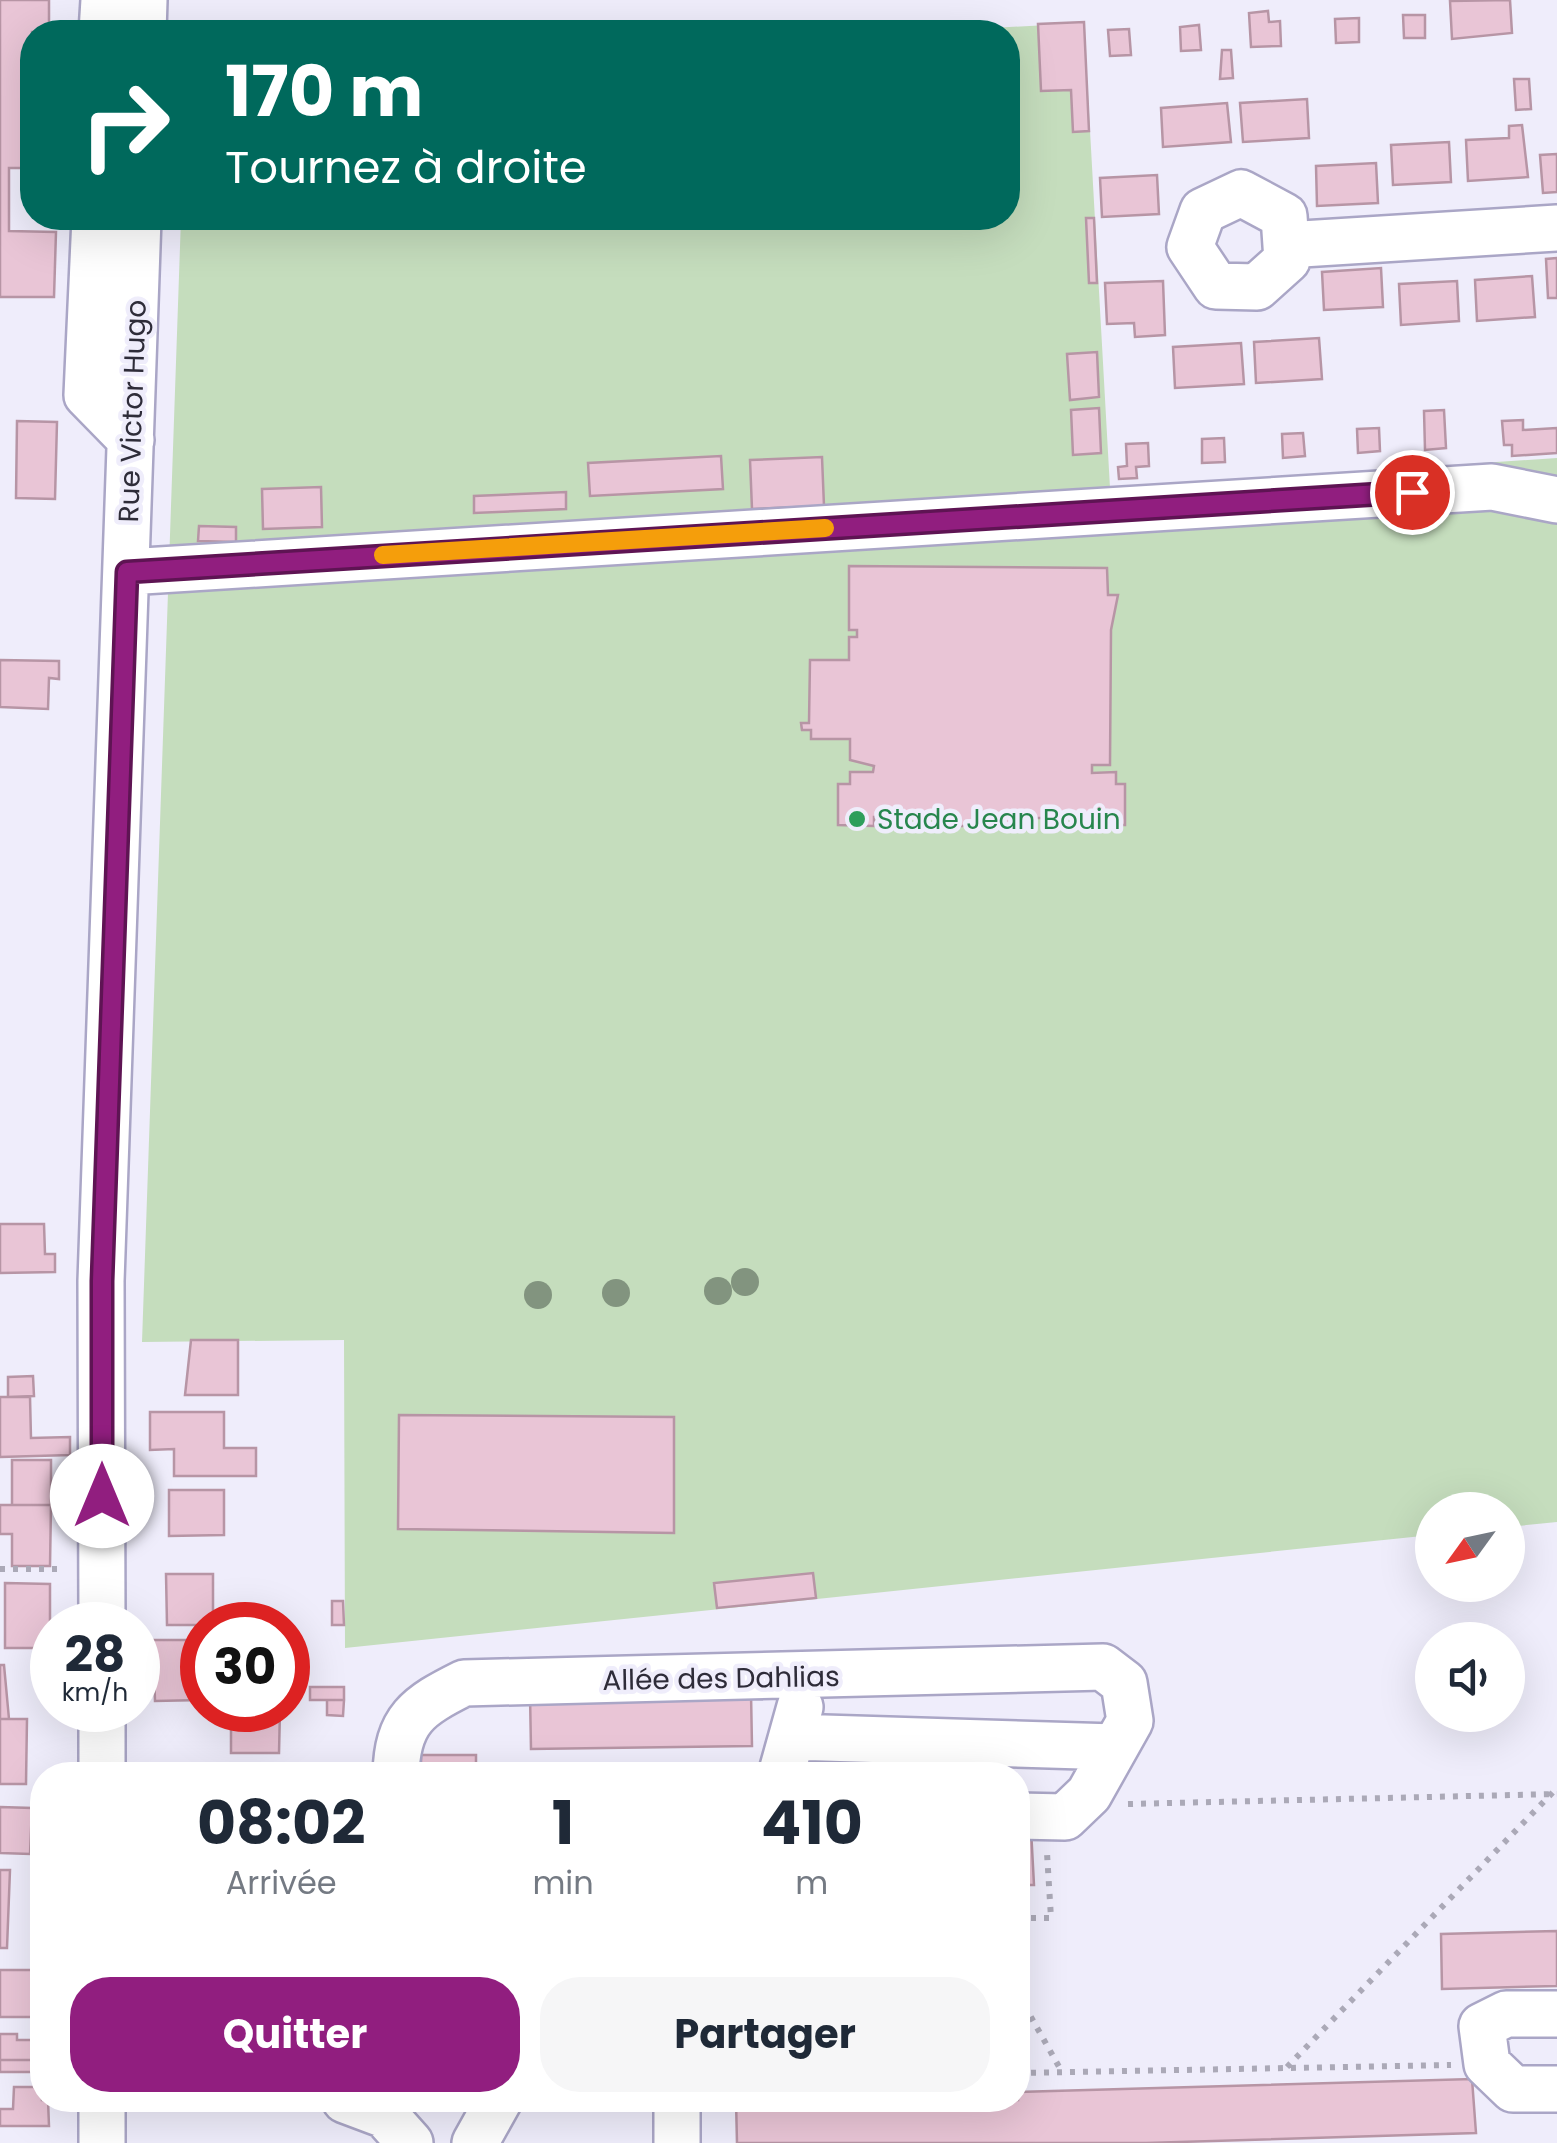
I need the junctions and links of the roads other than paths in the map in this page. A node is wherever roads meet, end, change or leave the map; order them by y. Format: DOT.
graph roads {
  1 [pos="1557,228"];
  2 [pos="95,230"];
  3 [pos="138,230"];
  4 [pos="1286,245"];
  5 [pos="132,440"];
  6 [pos="1557,500"];
  7 [pos="127,572"];
  8 [pos="102,1602"];
  9 [pos="809,1676"];
  10 [pos="102,1732"];
  11 [pos="1115,1747"];
  12 [pos="787,1756"];
  13 [pos="102,1762"];
  14 [pos="396,1762"];
  15 [pos="1046,1813"];
  16 [pos="1557,2014"];
  17 [pos="1557,2089"];
  18 [pos="102,2112"];
  19 [pos="493,2112"];
  20 [pos="677,2112"];
  21 [pos="102,2143"];
  22 [pos="476,2143"];
  23 [pos="677,2143"];
  1 -- 4 [label="street"];
  2 -- 5 [label="street"];
  3 -- 5 [label="street, Rue Victor Hugo"];
  5 -- 7 [label="street, Rue Victor Hugo"];
  6 -- 7 [label="street"];
  7 -- 8 [label="street, Rue Victor Hugo"];
  9 -- 11 [label="street, Allée des Dahlias"];
  9 -- 12 [label="street"];
  9 -- 14 [label="street, Allée des Dahlias"];
  10 -- 13 [label="street"];
  11 -- 12 [label="street"];
  11 -- 15 [label="street"];
  16 -- 17 [label="street"];
  18 -- 21 [label="street"];
  19 -- 22 [label="street"];
  20 -- 23 [label="street"];
}
